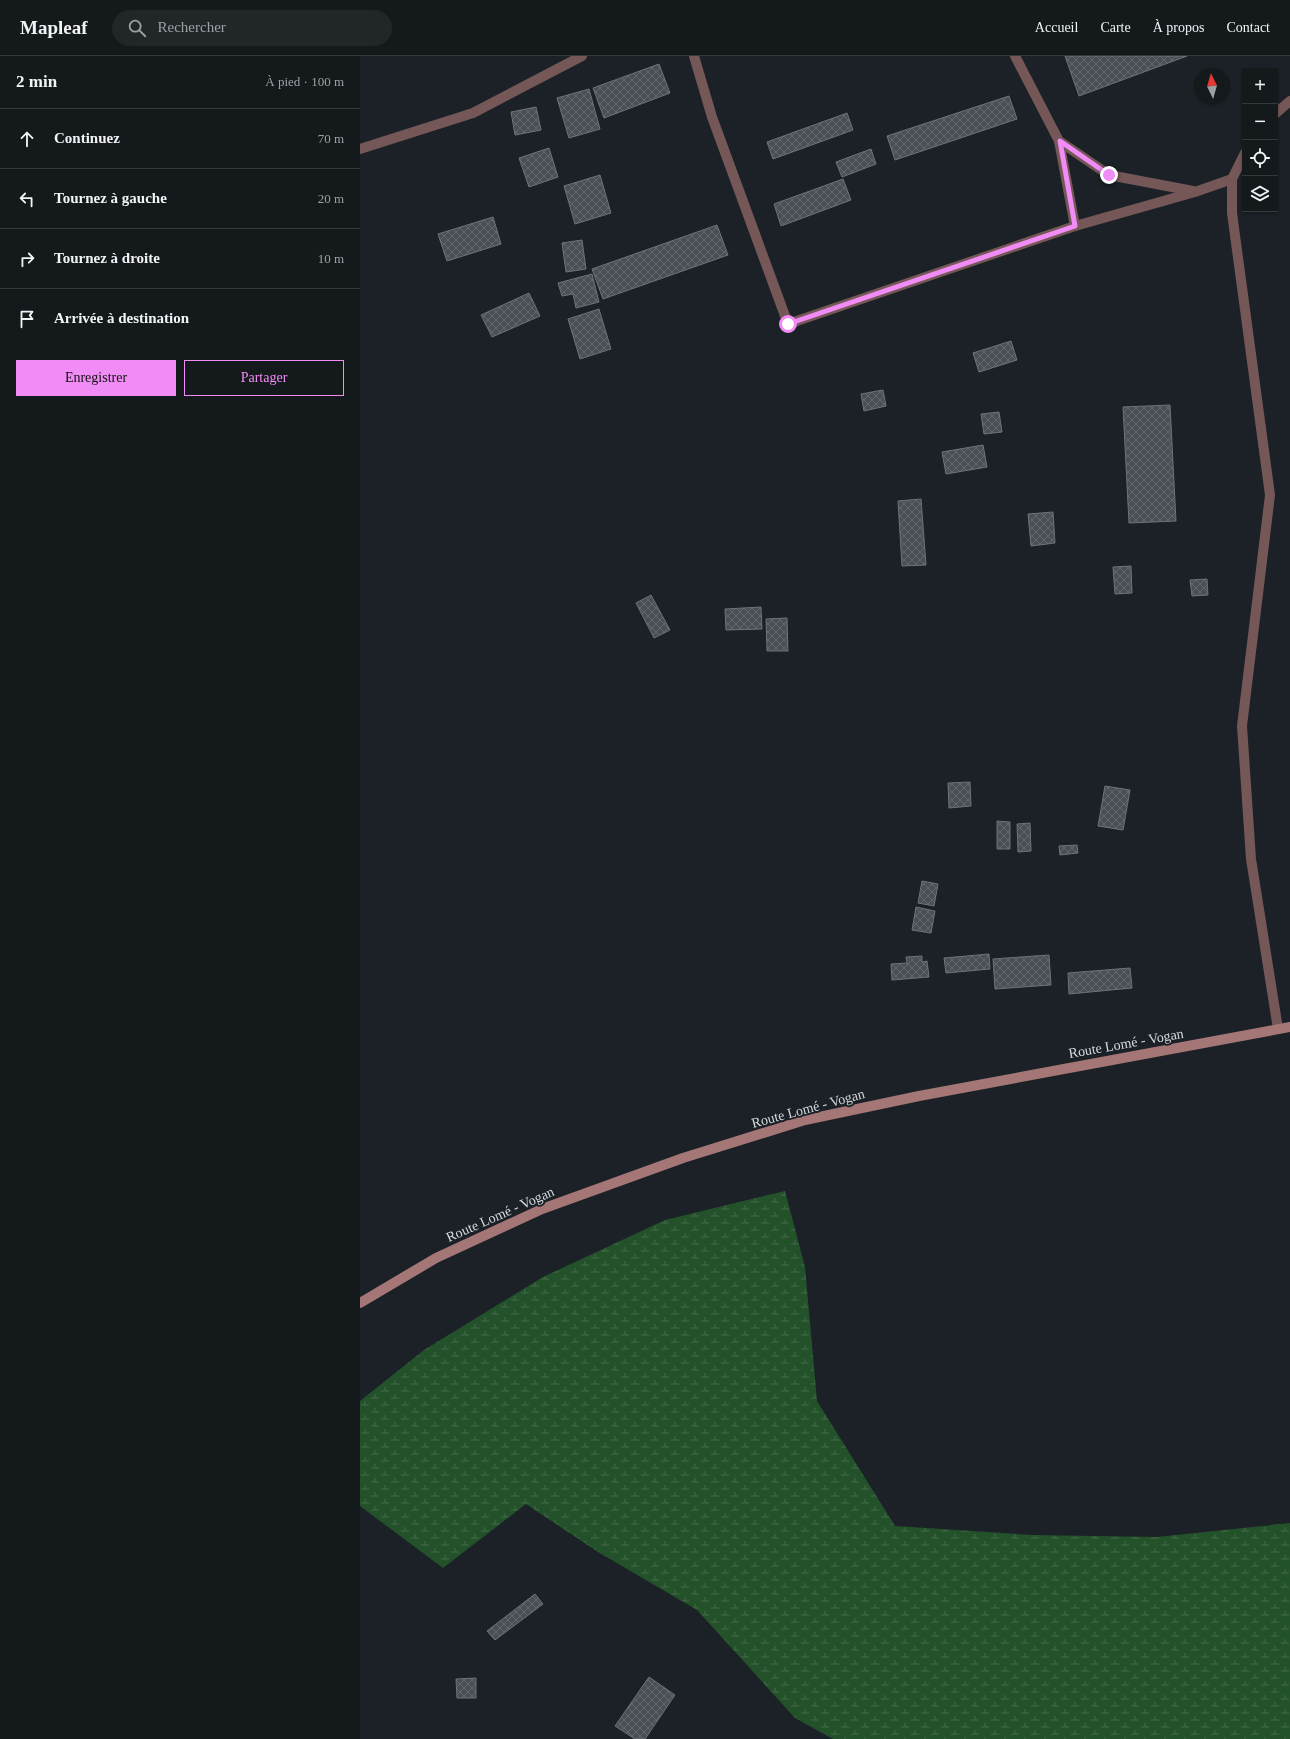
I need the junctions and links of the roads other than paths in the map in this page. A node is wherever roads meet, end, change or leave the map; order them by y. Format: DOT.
graph roads {
  1 [pos="582,56"];
  2 [pos="694,56"];
  3 [pos="1015,56"];
  4 [pos="1290,100"];
  5 [pos="1278,111"];
  6 [pos="1060,141"];
  7 [pos="360,149"];
  8 [pos="1242,159"];
  9 [pos="1232,179"];
  10 [pos="1195,192"];
  11 [pos="1075,226"];
  12 [pos="1290,1027"];
  13 [pos="1278,1029"];
  14 [pos="360,1303"];
  1 -- 7 [label="street"];
  2 -- 11 [label="street"];
  3 -- 6 [label="street"];
  4 -- 5 [label="street"];
  6 -- 10 [label="street"];
  6 -- 11 [label="street"];
  8 -- 9 [label="street"];
  9 -- 10 [label="street"];
  9 -- 13 [label="street"];
  10 -- 11 [label="street"];
  12 -- 13 [label="main road, Route Lomé - Vogan"];
  13 -- 14 [label="main road, Route Lomé - Vogan"];
}
